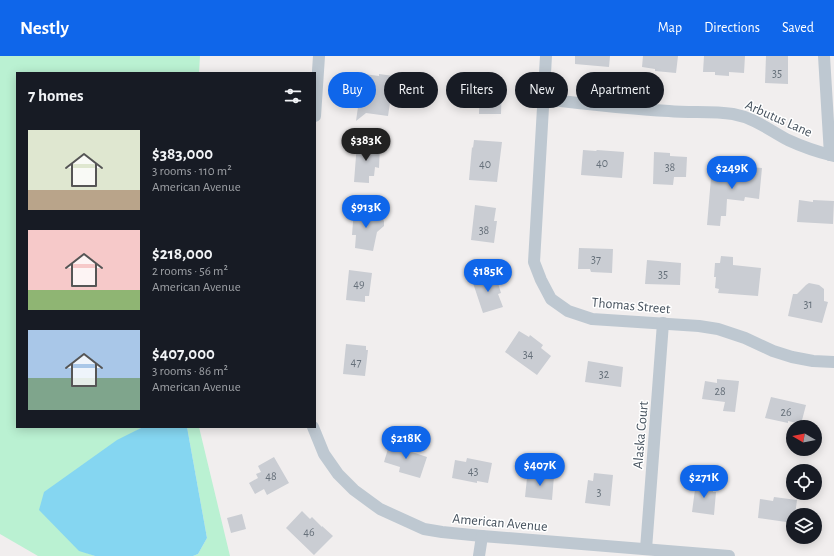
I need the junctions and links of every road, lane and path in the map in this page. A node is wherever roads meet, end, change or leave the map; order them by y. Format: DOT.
graph roads {
  1 [pos="319,56"];
  2 [pos="546,56"];
  3 [pos="824,56"];
  4 [pos="545,72"];
  5 [pos="316,101"];
  6 [pos="568,102"];
  7 [pos="543,108"];
  8 [pos="832,155"];
  9 [pos="663,323"];
  10 [pos="834,362"];
  11 [pos="313,428"];
  12 [pos="482,536"];
  13 [pos="646,549"];
  14 [pos="479,556"];
  15 [pos="729,556"];
  1 -- 5 [label="street"];
  2 -- 4 [label="street, Thomas Street"];
  3 -- 8 [label="street"];
  6 -- 8 [label="street, Arbutus Lane"];
  7 -- 9 [label="street, Thomas Street"];
  9 -- 10 [label="street, Thomas Street"];
  9 -- 13 [label="street, Alaska Court"];
  11 -- 12 [label="street, American Avenue"];
  12 -- 13 [label="street, American Avenue"];
  12 -- 14 [label="street"];
  13 -- 15 [label="street, American Avenue"];
}
